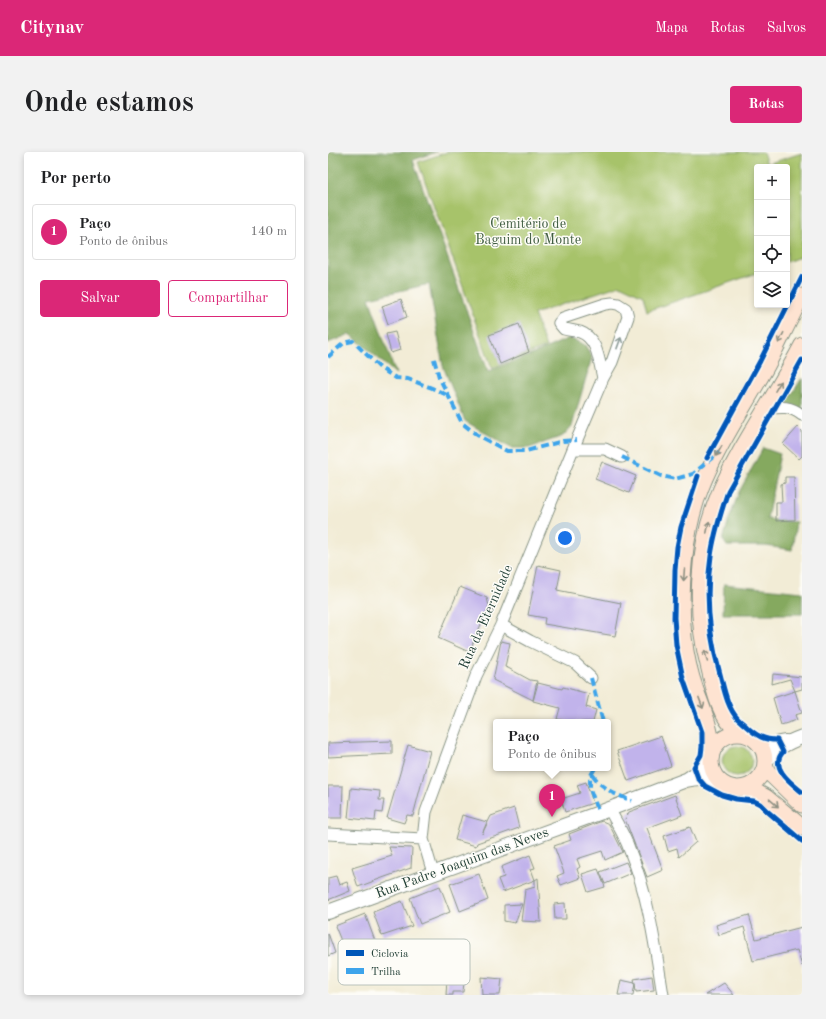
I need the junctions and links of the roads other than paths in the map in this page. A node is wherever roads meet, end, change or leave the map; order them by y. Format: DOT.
graph roads {
  1 [pos="802,296"];
  2 [pos="802,345"];
  3 [pos="603,378"];
  4 [pos="765,409"];
  5 [pos="802,415"];
  6 [pos="573,449"];
  7 [pos="622,456"];
  8 [pos="501,625"];
  9 [pos="591,678"];
  10 [pos="800,738"];
  11 [pos="752,739"];
  12 [pos="712,753"];
  13 [pos="765,763"];
  14 [pos="686,780"];
  15 [pos="720,781"];
  16 [pos="742,788"];
  17 [pos="802,804"];
  18 [pos="610,809"];
  19 [pos="802,827"];
  20 [pos="328,834"];
  21 [pos="423,839"];
  22 [pos="433,873"];
  23 [pos="328,912"];
  24 [pos="663,995"];
  1 -- 12 [label="main road, one-way"];
  4 -- 2 [label="main road, one-way"];
  3 -- 3 [label="street, Rua da Eternidade, one-way"];
  3 -- 6 [label="street, Rua da Eternidade"];
  4 -- 5 [label="street"];
  11 -- 4 [label="main road, one-way"];
  6 -- 7 [label="street"];
  6 -- 8 [label="street, Rua da Eternidade"];
  8 -- 9 [label="street"];
  8 -- 21 [label="street, Rua da Eternidade"];
  10 -- 11 [label="street"];
  10 -- 13 [label="street"];
  11 -- 12 [label="main road"];
  11 -- 13 [label="main road"];
  12 -- 14 [label="street, Rua Padre Joaquim das Neves"];
  12 -- 15 [label="main road"];
  13 -- 16 [label="main road"];
  13 -- 17 [label="main road"];
  14 -- 15 [label="street, Rua Padre Joaquim das Neves"];
  14 -- 18 [label="street, Rua Padre Joaquim das Neves"];
  15 -- 16 [label="main road"];
  16 -- 19 [label="main road, one-way"];
  18 -- 22 [label="street, Rua Padre Joaquim das Neves"];
  18 -- 24 [label="street"];
  20 -- 21 [label="street"];
  21 -- 22 [label="street, Rua da Eternidade"];
  22 -- 23 [label="street, Rua Padre Joaquim das Neves"];
}
